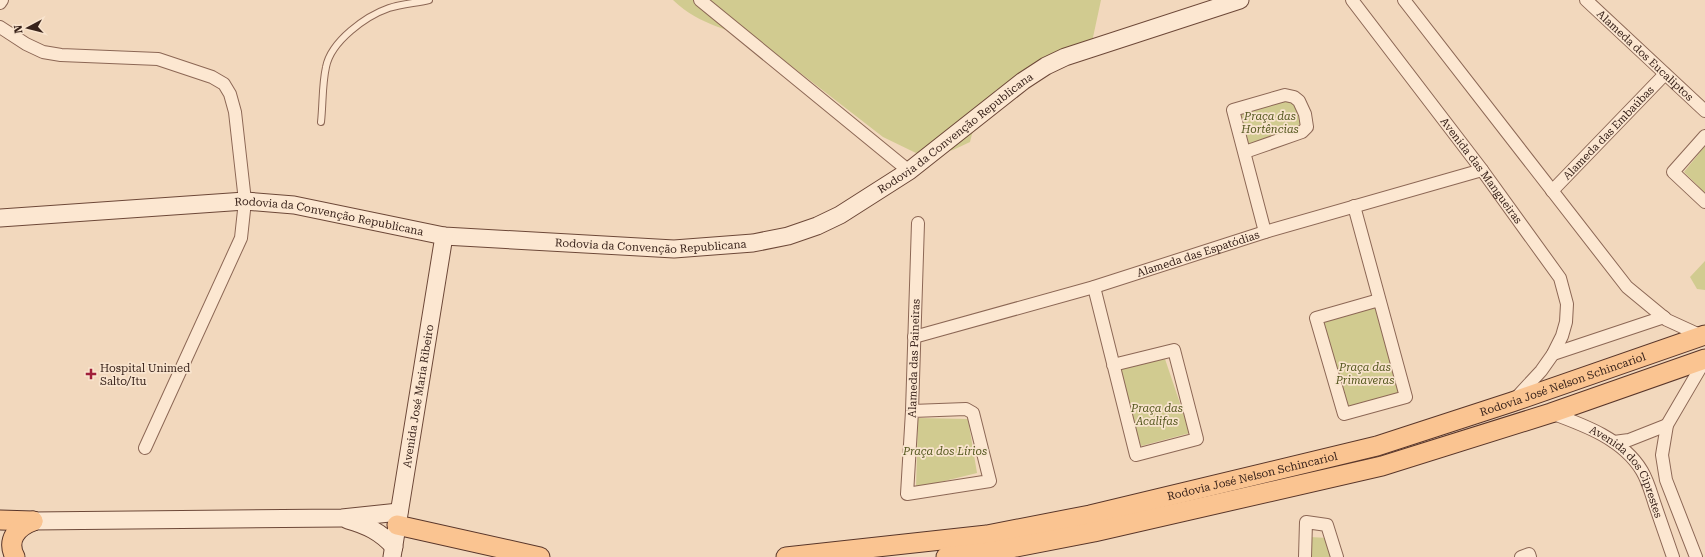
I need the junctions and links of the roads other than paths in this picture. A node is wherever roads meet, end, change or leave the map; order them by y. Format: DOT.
graph roads {
  1 [pos="2,0"];
  2 [pos="429,0"];
  3 [pos="700,0"];
  4 [pos="1240,0"];
  5 [pos="1352,0"];
  6 [pos="1404,0"];
  7 [pos="1586,0"];
  8 [pos="0,3"];
  9 [pos="0,27"];
  10 [pos="1665,74"];
  11 [pos="1705,111"];
  12 [pos="321,122"];
  13 [pos="1705,136"];
  14 [pos="1245,152"];
  15 [pos="1482,170"];
  16 [pos="909,172"];
  17 [pos="1552,191"];
  18 [pos="245,201"];
  19 [pos="1705,202"];
  20 [pos="1354,206"];
  21 [pos="0,218"];
  22 [pos="918,223"];
  23 [pos="1265,232"];
  24 [pos="444,236"];
  25 [pos="1094,287"];
  26 [pos="1380,300"];
  27 [pos="1664,317"];
  28 [pos="1704,335"];
  29 [pos="914,337"];
  30 [pos="1553,354"];
  31 [pos="1705,360"];
  32 [pos="1113,365"];
  33 [pos="1512,402"];
  34 [pos="912,411"];
  35 [pos="1551,413"];
  36 [pos="1667,425"];
  37 [pos="1614,442"];
  38 [pos="145,448"];
  39 [pos="342,518"];
  40 [pos="398,519"];
  41 [pos="0,520"];
  42 [pos="33,521"];
  43 [pos="393,552"];
  44 [pos="15,557"];
  45 [pos="540,557"];
  46 [pos="786,557"];
  47 [pos="946,557"];
  48 [pos="1305,557"];
  49 [pos="1337,557"];
  50 [pos="1673,557"];
  51 [pos="1696,557"];
  1 -- 8 [label="street"];
  2 -- 12 [label="lane"];
  3 -- 16 [label="street"];
  4 -- 16 [label="main road, Rodovia da Convenção Republicana"];
  5 -- 15 [label="street, Avenida das Mangueiras"];
  6 -- 17 [label="street"];
  7 -- 10 [label="street, Alameda dos Eucaliptos"];
  9 -- 18 [label="street"];
  10 -- 11 [label="street, Alameda dos Eucaliptos"];
  10 -- 17 [label="street, Alameda das Embaúbas"];
  13 -- 19 [label="street"];
  14 -- 14 [label="street"];
  14 -- 23 [label="street"];
  15 -- 20 [label="street, Alameda das Espatódias"];
  15 -- 30 [label="street, Avenida das Mangueiras"];
  16 -- 24 [label="main road, Rodovia da Convenção Republicana"];
  17 -- 27 [label="street"];
  18 -- 21 [label="main road, Rodovia da Convenção Republicana"];
  18 -- 24 [label="main road, Rodovia da Convenção Republicana"];
  18 -- 38 [label="street"];
  20 -- 23 [label="street, Alameda das Espatódias"];
  20 -- 26 [label="street"];
  22 -- 29 [label="street, Alameda das Paineiras"];
  23 -- 25 [label="street, Alameda das Espatódias"];
  24 -- 40 [label="main road, Avenida José Maria Ribeiro"];
  25 -- 29 [label="street, Alameda das Espatódias"];
  25 -- 32 [label="street"];
  26 -- 26 [label="street"];
  27 -- 28 [label="street"];
  27 -- 30 [label="street"];
  28 -- 33 [label="main road, Rodovia José Nelson Schincariol"];
  29 -- 34 [label="street, Alameda das Paineiras"];
  30 -- 33 [label="street, Avenida das Mangueiras"];
  31 -- 35 [label="main road, Rodovia José Nelson Schincariol"];
  31 -- 36 [label="street, Avenida dos Ciprestes"];
  32 -- 32 [label="street"];
  33 -- 46 [label="main road, Rodovia José Nelson Schincariol"];
  34 -- 34 [label="street, Alameda das Paineiras"];
  35 -- 37 [label="street, Avenida dos Ciprestes"];
  35 -- 47 [label="main road, Rodovia José Nelson Schincariol"];
  36 -- 37 [label="street"];
  36 -- 51 [label="street, Avenida dos Ciprestes"];
  37 -- 50 [label="street, Avenida dos Ciprestes"];
  39 -- 40 [label="main road"];
  39 -- 42 [label="main road"];
  39 -- 43 [label="main road"];
  40 -- 43 [label="main road, Avenida José Maria Ribeiro"];
  40 -- 45 [label="main road"];
  41 -- 42 [label="main road"];
  42 -- 44 [label="main road"];
  48 -- 49 [label="street"];
}
